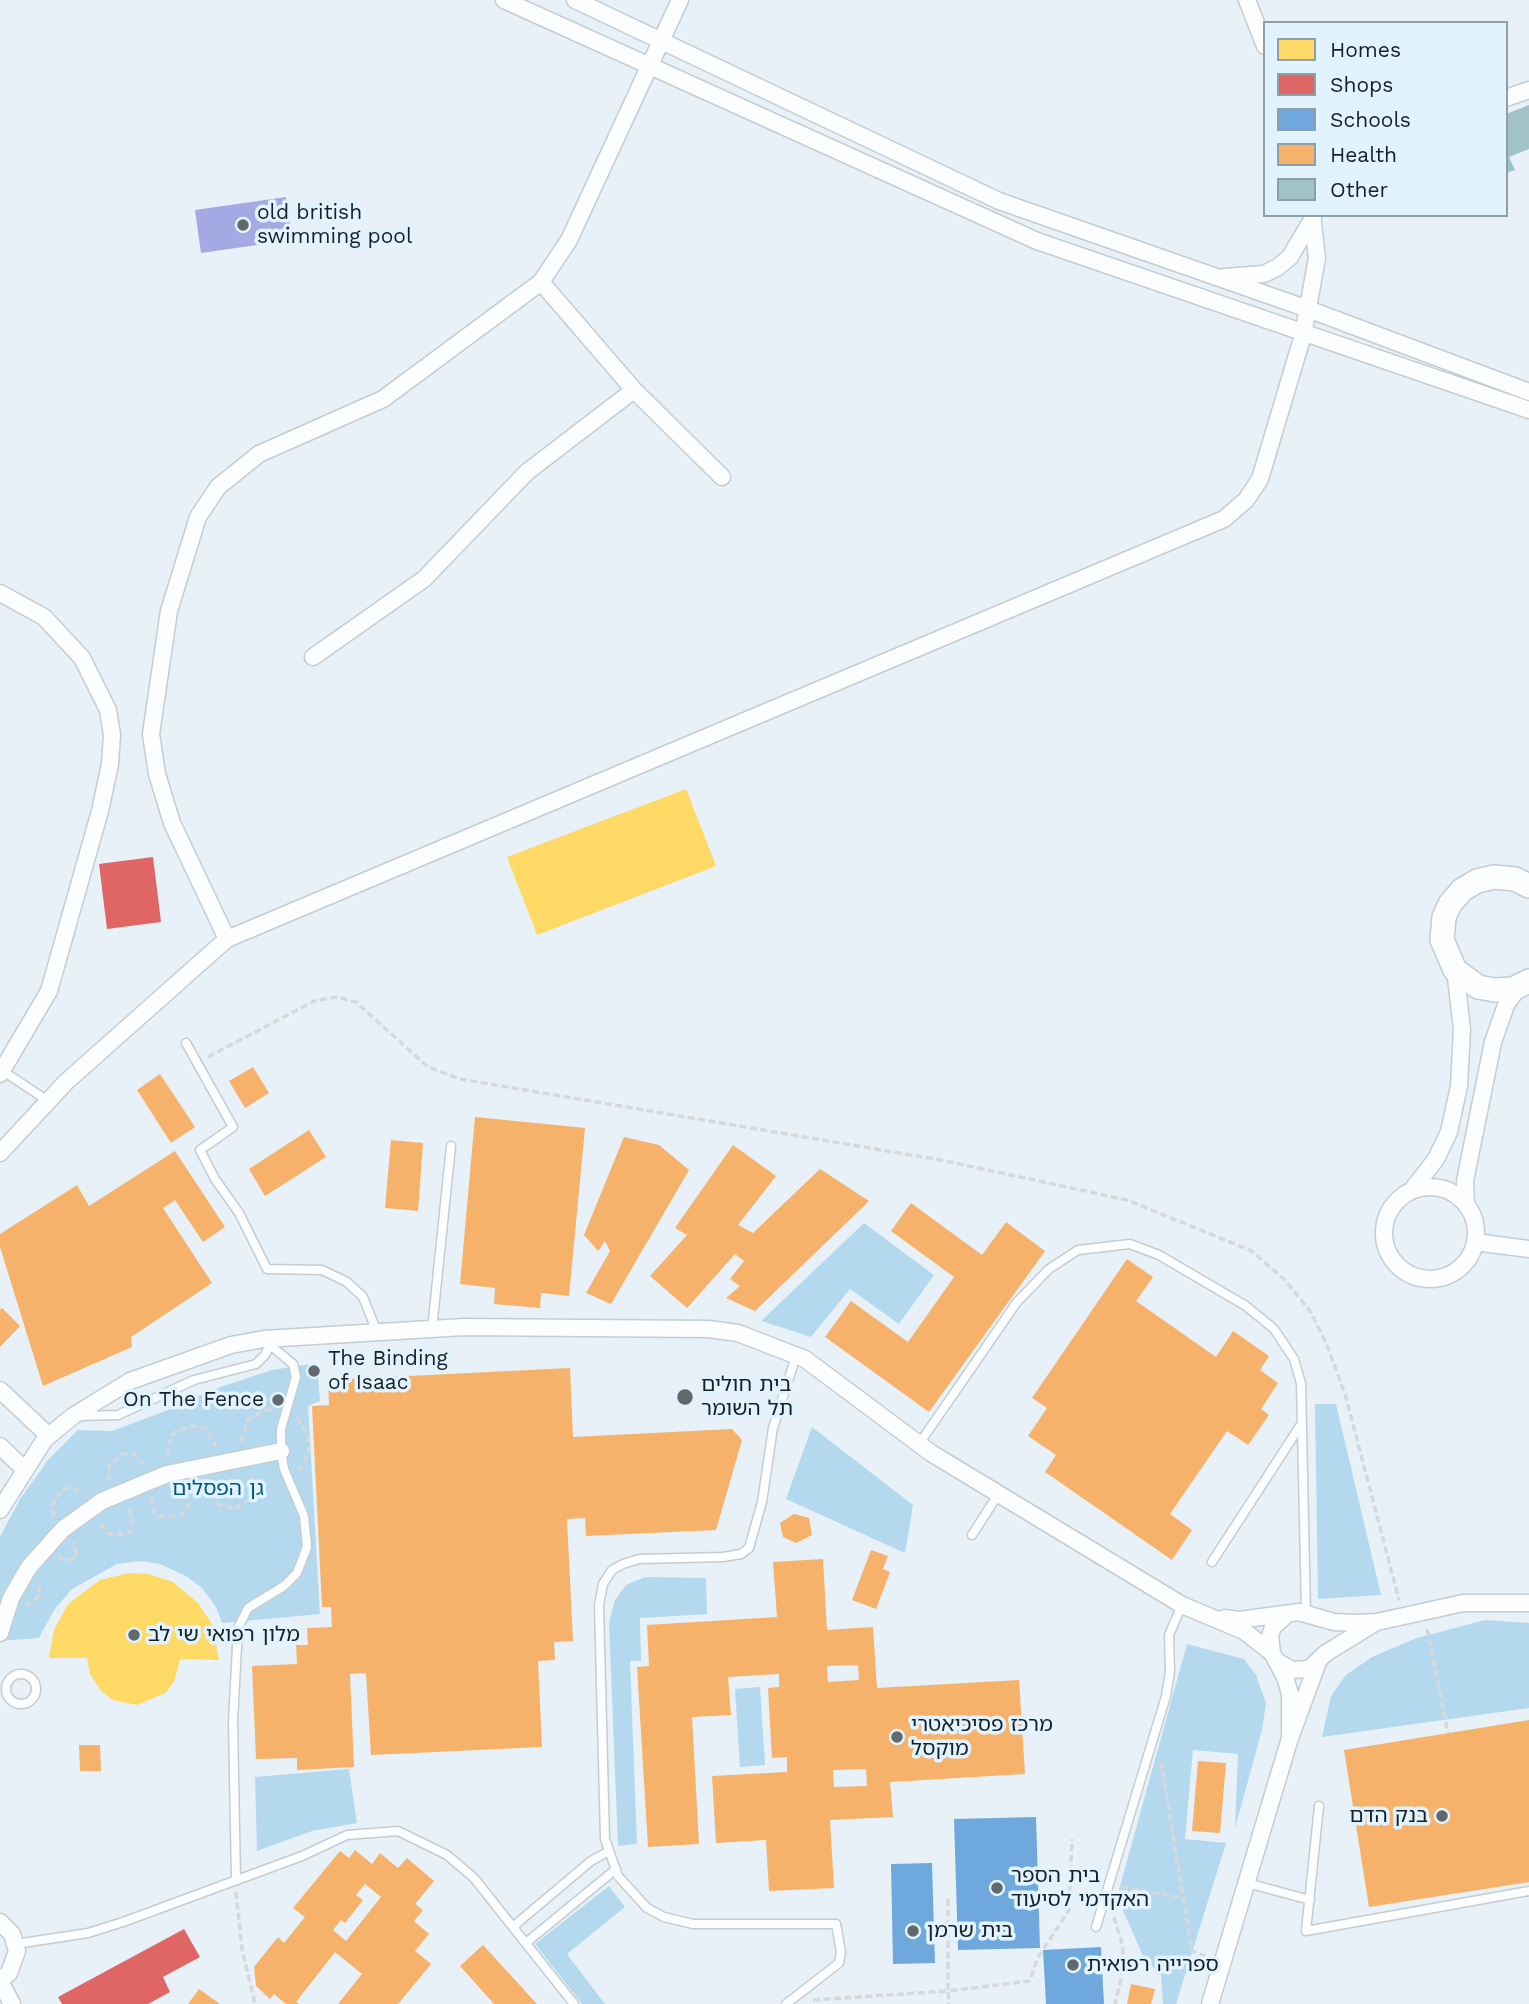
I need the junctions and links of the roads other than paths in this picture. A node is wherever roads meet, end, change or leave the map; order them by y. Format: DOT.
graph roads {
  1 [pos="504,0"];
  2 [pos="575,0"];
  3 [pos="680,0"];
  4 [pos="1247,0"];
  5 [pos="662,40"];
  6 [pos="1263,41"];
  7 [pos="651,66"];
  8 [pos="1529,90"];
  9 [pos="1508,97"];
  10 [pos="1313,217"];
  11 [pos="1217,278"];
  12 [pos="541,282"];
  13 [pos="1308,309"];
  14 [pos="1304,335"];
  15 [pos="634,390"];
  16 [pos="1529,392"];
  17 [pos="1529,410"];
  18 [pos="722,477"];
  19 [pos="0,593"];
  20 [pos="313,657"];
  21 [pos="1529,886"];
  22 [pos="227,939"];
  23 [pos="1455,970"];
  24 [pos="1524,983"];
  25 [pos="186,1043"];
  26 [pos="5,1074"];
  27 [pos="48,1101"];
  28 [pos="451,1146"];
  29 [pos="0,1153"];
  30 [pos="1412,1190"];
  31 [pos="1466,1203"];
  32 [pos="1475,1242"];
  33 [pos="1529,1249"];
  34 [pos="432,1329"];
  35 [pos="377,1332"];
  36 [pos="271,1341"];
  37 [pos="796,1355"];
  38 [pos="0,1390"];
  39 [pos="73,1416"];
  40 [pos="1301,1424"];
  41 [pos="49,1436"];
  42 [pos="919,1444"];
  43 [pos="0,1446"];
  44 [pos="281,1451"];
  45 [pos="24,1469"];
  46 [pos="999,1492"];
  47 [pos="0,1510"];
  48 [pos="972,1535"];
  49 [pos="1212,1562"];
  50 [pos="1529,1604"];
  51 [pos="1182,1605"];
  52 [pos="1308,1614"];
  53 [pos="1208,1615"];
  54 [pos="1286,1615"];
  55 [pos="1377,1622"];
  56 [pos="0,1633"];
  57 [pos="1275,1658"];
  58 [pos="1321,1659"];
  59 [pos="1290,1738"];
  60 [pos="1319,1806"];
  61 [pos="609,1851"];
  62 [pos="616,1869"];
  63 [pos="236,1880"];
  64 [pos="1247,1883"];
  65 [pos="1529,1891"];
  66 [pos="1310,1900"];
  67 [pos="0,1922"];
  68 [pos="514,1925"];
  69 [pos="1096,1927"];
  70 [pos="527,1942"];
  71 [pos="16,1944"];
  72 [pos="0,1981"];
  73 [pos="788,2002"];
  74 [pos="12,2004"];
  75 [pos="574,2004"];
  76 [pos="1210,2004"];
  1 -- 7 [label="street"];
  2 -- 5 [label="street"];
  3 -- 5 [label="street"];
  4 -- 6 [label="street"];
  5 -- 7 [label="street"];
  5 -- 11 [label="street"];
  7 -- 12 [label="street"];
  7 -- 14 [label="street"];
  8 -- 9 [label="street"];
  10 -- 11 [label="street"];
  10 -- 13 [label="street"];
  11 -- 13 [label="street"];
  12 -- 15 [label="street"];
  12 -- 22 [label="street"];
  13 -- 14 [label="street"];
  13 -- 16 [label="street"];
  14 -- 17 [label="street"];
  14 -- 22 [label="street"];
  15 -- 18 [label="street"];
  15 -- 20 [label="street"];
  19 -- 26 [label="street"];
  21 -- 23 [label="street"];
  22 -- 27 [label="street"];
  23 -- 24 [label="street"];
  23 -- 30 [label="street"];
  24 -- 31 [label="street"];
  25 -- 35 [label="lane"];
  26 -- 27 [label="lane"];
  27 -- 29 [label="street"];
  28 -- 34 [label="lane"];
  30 -- 31 [label="street"];
  30 -- 32 [label="street"];
  31 -- 32 [label="street"];
  32 -- 33 [label="street"];
  34 -- 35 [label="street"];
  34 -- 37 [label="street"];
  35 -- 36 [label="street"];
  36 -- 39 [label="street"];
  36 -- 39 [label="lane"];
  36 -- 44 [label="lane"];
  37 -- 42 [label="street"];
  37 -- 61 [label="lane"];
  38 -- 41 [label="street"];
  39 -- 41 [label="street"];
  40 -- 42 [label="lane"];
  40 -- 49 [label="lane"];
  40 -- 52 [label="lane"];
  41 -- 45 [label="street"];
  42 -- 46 [label="street"];
  43 -- 45 [label="street"];
  44 -- 56 [label="street"];
  44 -- 63 [label="lane"];
  45 -- 47 [label="street"];
  46 -- 48 [label="lane"];
  46 -- 51 [label="street"];
  50 -- 55 [label="street"];
  51 -- 53 [label="street"];
  51 -- 69 [label="lane"];
  52 -- 54 [label="street"];
  52 -- 55 [label="street"];
  52 -- 58 [label="street"];
  53 -- 54 [label="street"];
  53 -- 57 [label="street"];
  54 -- 57 [label="street"];
  55 -- 58 [label="street"];
  57 -- 58 [label="street"];
  57 -- 59 [label="street"];
  58 -- 59 [label="street"];
  59 -- 64 [label="street"];
  60 -- 66 [label="lane"];
  61 -- 62 [label="lane"];
  61 -- 68 [label="lane"];
  62 -- 70 [label="lane"];
  62 -- 73 [label="lane"];
  63 -- 68 [label="lane"];
  63 -- 71 [label="lane"];
  64 -- 66 [label="lane"];
  64 -- 76 [label="street"];
  65 -- 66 [label="lane"];
  67 -- 71 [label="street"];
  68 -- 70 [label="lane"];
  70 -- 75 [label="lane"];
  71 -- 72 [label="street"];
  72 -- 74 [label="street"];
}
